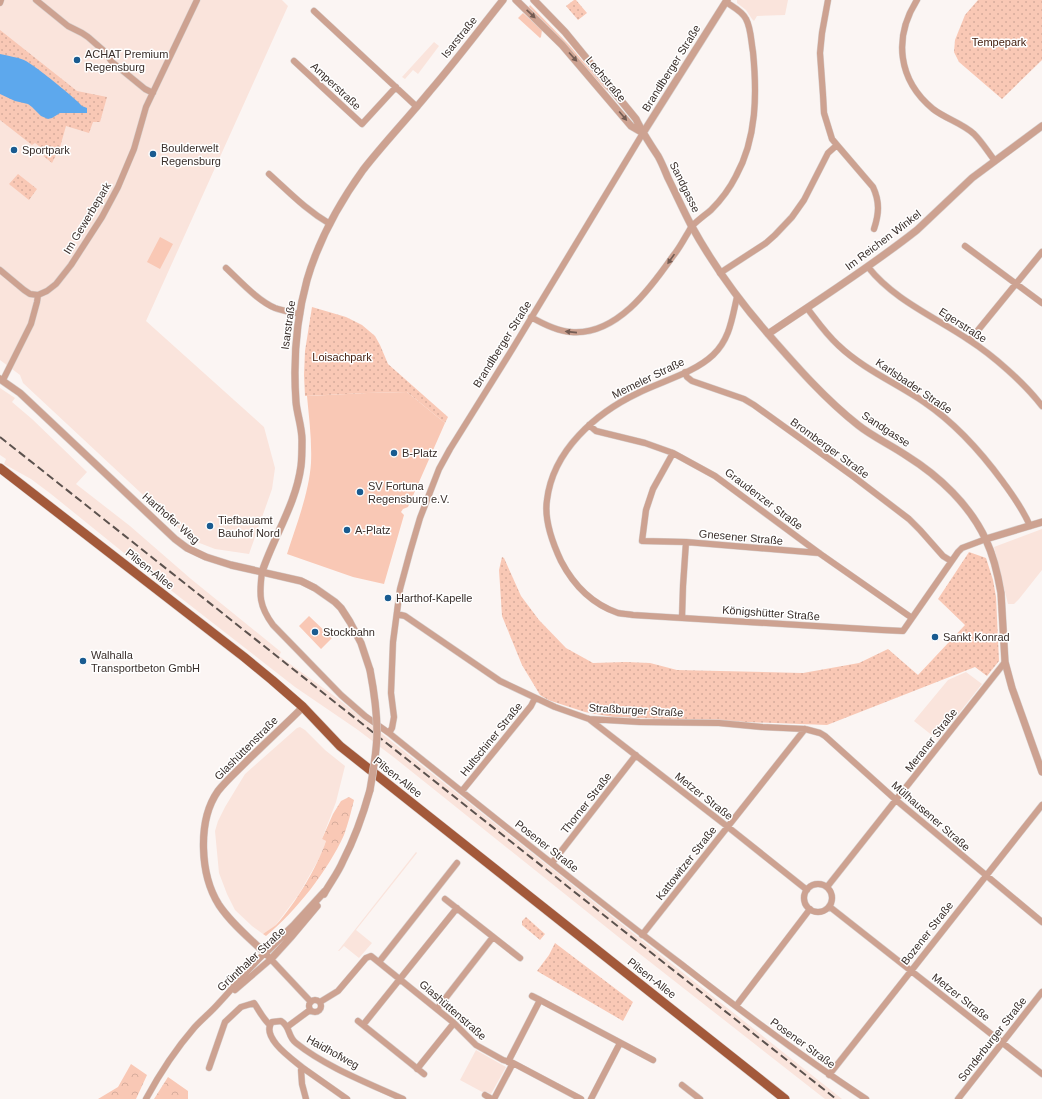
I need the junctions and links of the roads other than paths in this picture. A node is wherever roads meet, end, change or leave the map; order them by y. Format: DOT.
graph roads {
  1 [pos="1,0"];
  2 [pos="36,0"];
  3 [pos="197,0"];
  4 [pos="503,0"];
  5 [pos="516,0"];
  6 [pos="534,0"];
  7 [pos="828,0"];
  8 [pos="916,0"];
  9 [pos="726,1"];
  10 [pos="0,3"];
  11 [pos="314,11"];
  12 [pos="294,61"];
  13 [pos="396,87"];
  14 [pos="153,93"];
  15 [pos="417,107"];
  16 [pos="1042,126"];
  17 [pos="643,133"];
  18 [pos="837,146"];
  19 [pos="994,161"];
  20 [pos="269,174"];
  21 [pos="330,224"];
  22 [pos="692,226"];
  23 [pos="874,229"];
  24 [pos="965,246"];
  25 [pos="1042,252"];
  26 [pos="868,267"];
  27 [pos="226,268"];
  28 [pos="0,270"];
  29 [pos="720,273"];
  30 [pos="1016,284"];
  31 [pos="38,295"];
  32 [pos="737,297"];
  33 [pos="1042,303"];
  34 [pos="807,308"];
  35 [pos="300,314"];
  36 [pos="531,318"];
  37 [pos="768,334"];
  38 [pos="970,340"];
  39 [pos="685,372"];
  40 [pos="1,380"];
  41 [pos="1042,406"];
  42 [pos="589,425"];
  43 [pos="673,453"];
  44 [pos="0,468"];
  45 [pos="1042,522"];
  46 [pos="1030,526"];
  47 [pos="986,539"];
  48 [pos="686,542"];
  49 [pos="819,553"];
  50 [pos="951,561"];
  51 [pos="262,572"];
  52 [pos="396,614"];
  53 [pos="638,616"];
  54 [pos="682,618"];
  55 [pos="912,618"];
  56 [pos="1005,662"];
  57 [pos="534,698"];
  58 [pos="303,707"];
  59 [pos="589,719"];
  60 [pos="806,729"];
  61 [pos="389,733"];
  62 [pos="636,755"];
  63 [pos="1042,772"];
  64 [pos="370,790"];
  65 [pos="462,791"];
  66 [pos="896,800"];
  67 [pos="1042,805"];
  68 [pos="728,827"];
  69 [pos="457,863"];
  70 [pos="552,863"];
  71 [pos="986,875"];
  72 [pos="827,887"];
  73 [pos="807,890"];
  74 [pos="445,898"];
  75 [pos="830,907"];
  76 [pos="457,908"];
  77 [pos="810,909"];
  78 [pos="1042,922"];
  79 [pos="642,935"];
  80 [pos="493,937"];
  81 [pos="268,956"];
  82 [pos="520,958"];
  83 [pos="379,962"];
  84 [pos="910,971"];
  85 [pos="400,980"];
  86 [pos="1042,992"];
  87 [pos="532,996"];
  88 [pos="540,1000"];
  89 [pos="311,1002"];
  90 [pos="320,1002"];
  91 [pos="736,1006"];
  92 [pos="437,1009"];
  93 [pos="310,1010"];
  94 [pos="454,1023"];
  95 [pos="270,1025"];
  96 [pos="288,1027"];
  97 [pos="1002,1042"];
  98 [pos="620,1043"];
  99 [pos="653,1060"];
  100 [pos="511,1062"];
  101 [pos="209,1068"];
  102 [pos="303,1068"];
  103 [pos="417,1069"];
  104 [pos="424,1074"];
  105 [pos="1042,1074"];
  106 [pos="829,1075"];
  107 [pos="682,1084"];
  108 [pos="485,1096"];
  109 [pos="146,1099"];
  110 [pos="306,1099"];
  111 [pos="346,1099"];
  112 [pos="403,1099"];
  113 [pos="493,1099"];
  114 [pos="582,1099"];
  115 [pos="591,1099"];
  116 [pos="698,1099"];
  117 [pos="786,1099"];
  118 [pos="866,1099"];
  119 [pos="958,1099"];
  1 -- 10 [label="street"];
  2 -- 14 [label="street"];
  3 -- 14 [label="street, Im Gewerbepark"];
  4 -- 15 [label="street, Isarstraße"];
  5 -- 17 [label="street, Lechstraße, one-way"];
  6 -- 17 [label="street, Lechstraße"];
  7 -- 18 [label="street"];
  8 -- 19 [label="street"];
  9 -- 17 [label="street, Brandlberger Straße"];
  9 -- 22 [label="street"];
  11 -- 13 [label="street"];
  12 -- 13 [label="street, Amperstraße"];
  13 -- 15 [label="street"];
  14 -- 31 [label="street, Im Gewerbepark"];
  15 -- 21 [label="street, Isarstraße"];
  16 -- 19 [label="street, Im Reichen Winkel"];
  17 -- 22 [label="street, Sandgasse"];
  17 -- 36 [label="street, Brandlberger Straße"];
  18 -- 23 [label="street"];
  18 -- 29 [label="street"];
  19 -- 26 [label="street, Im Reichen Winkel"];
  20 -- 21 [label="street"];
  21 -- 35 [label="street, Isarstraße"];
  22 -- 29 [label="street, Sandgasse"];
  22 -- 36 [label="street, one-way"];
  24 -- 30 [label="street"];
  25 -- 30 [label="street"];
  26 -- 34 [label="street, Im Reichen Winkel"];
  26 -- 38 [label="street, Egerstraße"];
  27 -- 35 [label="street"];
  28 -- 31 [label="street"];
  29 -- 32 [label="street, Sandgasse"];
  30 -- 33 [label="street"];
  30 -- 38 [label="street"];
  31 -- 40 [label="street"];
  32 -- 37 [label="street, Sandgasse"];
  32 -- 39 [label="street, Memeler Straße"];
  34 -- 37 [label="street, Im Reichen Winkel"];
  34 -- 46 [label="street, Karlsbader Straße"];
  35 -- 51 [label="street, Isarstraße"];
  36 -- 52 [label="street, Brandlberger Straße"];
  37 -- 47 [label="street, Sandgasse"];
  38 -- 41 [label="street, Egerstraße"];
  39 -- 42 [label="street, Memeler Straße"];
  39 -- 50 [label="street, Bromberger Straße"];
  40 -- 51 [label="street, Harthofer Weg"];
  42 -- 43 [label="street, Graudenzer Straße"];
  42 -- 53 [label="street, Memeler Straße"];
  43 -- 48 [label="street, Gnesener Straße"];
  43 -- 49 [label="street, Graudenzer Straße"];
  44 -- 58 [label="main road, Pilsen-Allee"];
  45 -- 46 [label="street"];
  46 -- 47 [label="street"];
  47 -- 50 [label="street"];
  47 -- 56 [label="street, Sandgasse"];
  48 -- 49 [label="street, Gnesener Straße"];
  48 -- 54 [label="street"];
  49 -- 55 [label="street, Graudenzer Straße"];
  50 -- 55 [label="street"];
  51 -- 61 [label="street, Posener Straße"];
  51 -- 64 [label="street, Harthofer Weg, bridge"];
  52 -- 57 [label="street, Straßburger Straße"];
  52 -- 61 [label="street, Brandlberger Straße"];
  53 -- 54 [label="street, Königshütter Straße"];
  54 -- 55 [label="street, Königshütter Straße"];
  56 -- 63 [label="street, Sandgasse"];
  56 -- 66 [label="street, Meraner Straße"];
  57 -- 59 [label="street, Straßburger Straße"];
  57 -- 65 [label="street, Hultschiner Straße"];
  58 -- 81 [label="street, Glashüttenstraße"];
  58 -- 117 [label="main road, Pilsen-Allee"];
  59 -- 60 [label="street, Straßburger Straße"];
  59 -- 62 [label="street, Metzer Straße"];
  60 -- 66 [label="street, Mülhausener Straße"];
  60 -- 68 [label="street, Kattowitzer Straße"];
  61 -- 65 [label="street, Posener Straße"];
  62 -- 68 [label="street, Metzer Straße"];
  62 -- 70 [label="street, Thorner Straße"];
  64 -- 81 [label="street, Grünthaler Straße"];
  65 -- 70 [label="street, Posener Straße"];
  66 -- 71 [label="street, Mülhausener Straße"];
  66 -- 72 [label="street, Meraner Straße"];
  67 -- 71 [label="street, Bozener Straße"];
  68 -- 73 [label="street, Metzer Straße"];
  68 -- 79 [label="street, Kattowitzer Straße"];
  69 -- 83 [label="street"];
  70 -- 79 [label="street, Posener Straße"];
  71 -- 78 [label="street, Mülhausener Straße"];
  71 -- 84 [label="street, Bozener Straße"];
  72 -- 73 [label="street"];
  72 -- 75 [label="street"];
  73 -- 77 [label="street"];
  74 -- 76 [label="street"];
  75 -- 77 [label="street"];
  75 -- 84 [label="street, Metzer Straße"];
  76 -- 80 [label="street"];
  76 -- 85 [label="street"];
  77 -- 91 [label="street"];
  79 -- 91 [label="street, Posener Straße"];
  80 -- 82 [label="street"];
  80 -- 92 [label="street"];
  81 -- 89 [label="street"];
  81 -- 109 [label="street, Grünthaler Straße"];
  83 -- 85 [label="street, Glashüttenstraße"];
  83 -- 90 [label="street, Glashüttenstraße"];
  84 -- 97 [label="street, Metzer Straße"];
  84 -- 106 [label="street, Bozener Straße"];
  85 -- 92 [label="street, Glashüttenstraße"];
  85 -- 103 [label="street"];
  86 -- 97 [label="street, Sonderburger Straße"];
  87 -- 88 [label="street"];
  88 -- 98 [label="street"];
  88 -- 100 [label="street"];
  89 -- 90 [label="street"];
  89 -- 93 [label="street"];
  90 -- 93 [label="street"];
  91 -- 106 [label="street, Posener Straße"];
  92 -- 94 [label="street, Glashüttenstraße"];
  93 -- 96 [label="street"];
  94 -- 100 [label="street, Glashüttenstraße"];
  94 -- 103 [label="street"];
  95 -- 96 [label="street"];
  95 -- 101 [label="street"];
  95 -- 102 [label="street"];
  96 -- 112 [label="street, Haidhofweg"];
  97 -- 105 [label="street, Metzer Straße"];
  97 -- 119 [label="street, Sonderburger Straße"];
  98 -- 99 [label="street"];
  98 -- 115 [label="street"];
  100 -- 113 [label="street"];
  100 -- 114 [label="street, Glashüttenstraße"];
  102 -- 110 [label="street"];
  102 -- 111 [label="street"];
  103 -- 104 [label="street"];
  106 -- 118 [label="street, Posener Straße"];
  107 -- 116 [label="street"];
  108 -- 113 [label="street"];
}
